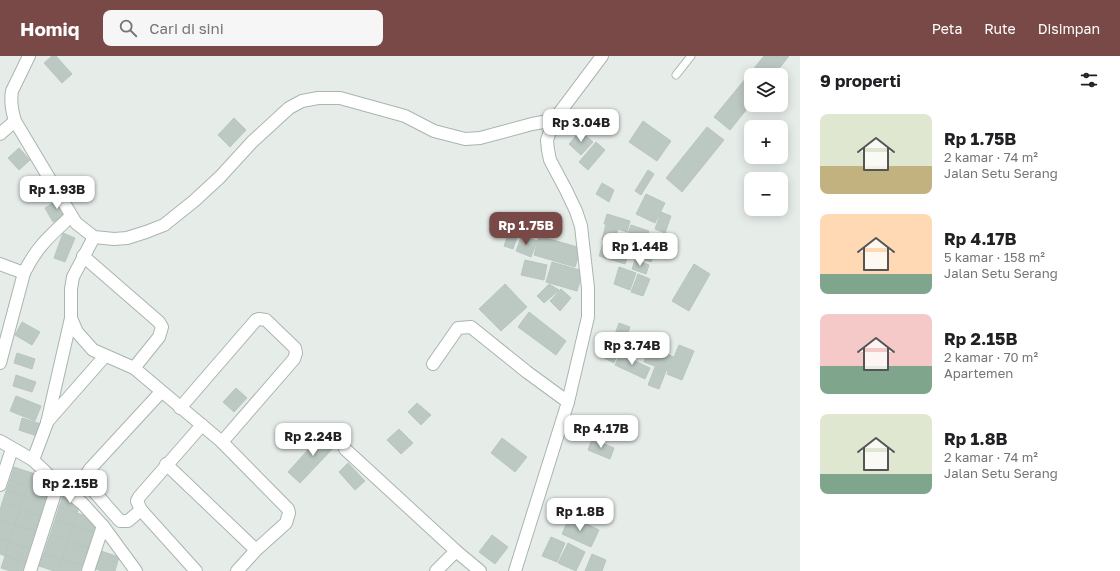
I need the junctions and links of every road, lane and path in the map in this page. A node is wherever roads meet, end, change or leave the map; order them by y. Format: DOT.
graph roads {
  1 [pos="29,56"];
  2 [pos="602,56"];
  3 [pos="691,56"];
  4 [pos="676,75"];
  5 [pos="554,120"];
  6 [pos="15,121"];
  7 [pos="0,134"];
  8 [pos="71,216"];
  9 [pos="94,237"];
  10 [pos="83,256"];
  11 [pos="0,264"];
  12 [pos="24,273"];
  13 [pos="71,318"];
  14 [pos="5,323"];
  15 [pos="105,356"];
  16 [pos="0,363"];
  17 [pos="433,364"];
  18 [pos="134,368"];
  19 [pos="161,392"];
  20 [pos="568,402"];
  21 [pos="180,408"];
  22 [pos="47,423"];
  23 [pos="202,425"];
  24 [pos="0,441"];
  25 [pos="222,442"];
  26 [pos="12,449"];
  27 [pos="345,449"];
  28 [pos="33,460"];
  29 [pos="166,464"];
  30 [pos="58,484"];
  31 [pos="0,485"];
  32 [pos="141,510"];
  33 [pos="103,526"];
  34 [pos="256,550"];
  35 [pos="456,551"];
  36 [pos="30,571"];
  37 [pos="88,571"];
  38 [pos="136,571"];
  39 [pos="196,571"];
  40 [pos="237,571"];
  41 [pos="436,571"];
  42 [pos="480,571"];
  43 [pos="515,571"];
  1 -- 6 [label="street"];
  2 -- 5 [label="street"];
  3 -- 4 [label="lane"];
  5 -- 9 [label="street"];
  5 -- 20 [label="street"];
  6 -- 7 [label="street"];
  6 -- 8 [label="street"];
  8 -- 9 [label="street"];
  8 -- 12 [label="street"];
  9 -- 10 [label="street"];
  10 -- 13 [label="street"];
  10 -- 18 [label="street"];
  11 -- 12 [label="street"];
  12 -- 14 [label="street"];
  13 -- 15 [label="street"];
  13 -- 22 [label="street"];
  14 -- 16 [label="street"];
  15 -- 18 [label="street"];
  15 -- 22 [label="street"];
  17 -- 20 [label="street"];
  18 -- 19 [label="street"];
  19 -- 21 [label="street"];
  19 -- 32 [label="street"];
  20 -- 43 [label="street"];
  21 -- 23 [label="street"];
  21 -- 25 [label="street"];
  22 -- 28 [label="street"];
  23 -- 25 [label="street"];
  23 -- 29 [label="street"];
  24 -- 26 [label="street"];
  25 -- 34 [label="street"];
  26 -- 28 [label="street"];
  26 -- 31 [label="street"];
  27 -- 35 [label="street"];
  28 -- 30 [label="street"];
  29 -- 32 [label="street"];
  29 -- 34 [label="street"];
  30 -- 33 [label="street"];
  30 -- 36 [label="street"];
  32 -- 39 [label="street"];
  33 -- 37 [label="street"];
  33 -- 38 [label="street"];
  34 -- 40 [label="street"];
  35 -- 41 [label="street"];
  35 -- 42 [label="street"];
}
